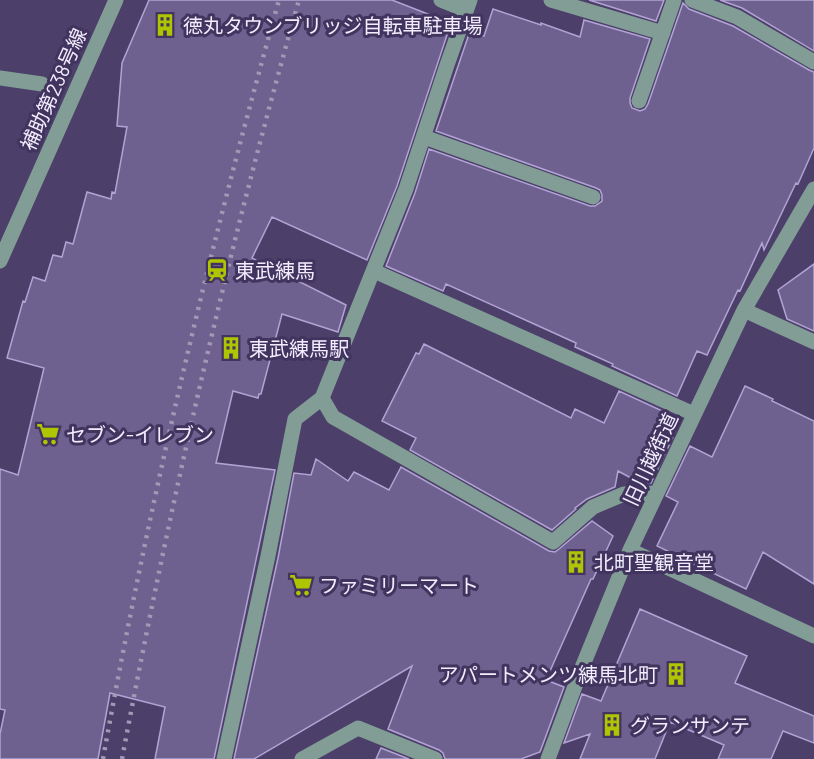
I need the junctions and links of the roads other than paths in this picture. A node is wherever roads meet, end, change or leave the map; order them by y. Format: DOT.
graph roads {
  1 [pos="116,0"];
  2 [pos="441,0"];
  3 [pos="551,0"];
  4 [pos="674,0"];
  5 [pos="692,0"];
  6 [pos="468,5"];
  7 [pos="663,33"];
  8 [pos="814,62"];
  9 [pos="0,78"];
  10 [pos="42,84"];
  11 [pos="639,101"];
  12 [pos="424,137"];
  13 [pos="814,189"];
  14 [pos="593,197"];
  15 [pos="0,261"];
  16 [pos="374,271"];
  17 [pos="744,310"];
  18 [pos="814,342"];
  19 [pos="322,398"];
  20 [pos="694,414"];
  21 [pos="657,493"];
  22 [pos="630,550"];
  23 [pos="814,636"];
  24 [pos="224,759"];
  25 [pos="302,759"];
  26 [pos="435,759"];
  27 [pos="548,759"];
  1 -- 15 [label="street, 補助第238号線"];
  2 -- 6 [label="street"];
  3 -- 7 [label="street"];
  4 -- 7 [label="street"];
  5 -- 8 [label="street"];
  6 -- 12 [label="street"];
  7 -- 11 [label="street"];
  9 -- 10 [label="street"];
  12 -- 14 [label="street"];
  12 -- 16 [label="street"];
  13 -- 17 [label="street, 旧川越街道"];
  16 -- 19 [label="street"];
  16 -- 20 [label="street"];
  17 -- 18 [label="street"];
  17 -- 20 [label="street, 旧川越街道"];
  19 -- 21 [label="street"];
  19 -- 24 [label="street"];
  20 -- 21 [label="street, 旧川越街道"];
  21 -- 22 [label="street, 旧川越街道"];
  22 -- 23 [label="street"];
  22 -- 27 [label="street, 旧川越街道"];
  25 -- 26 [label="street"];
}
